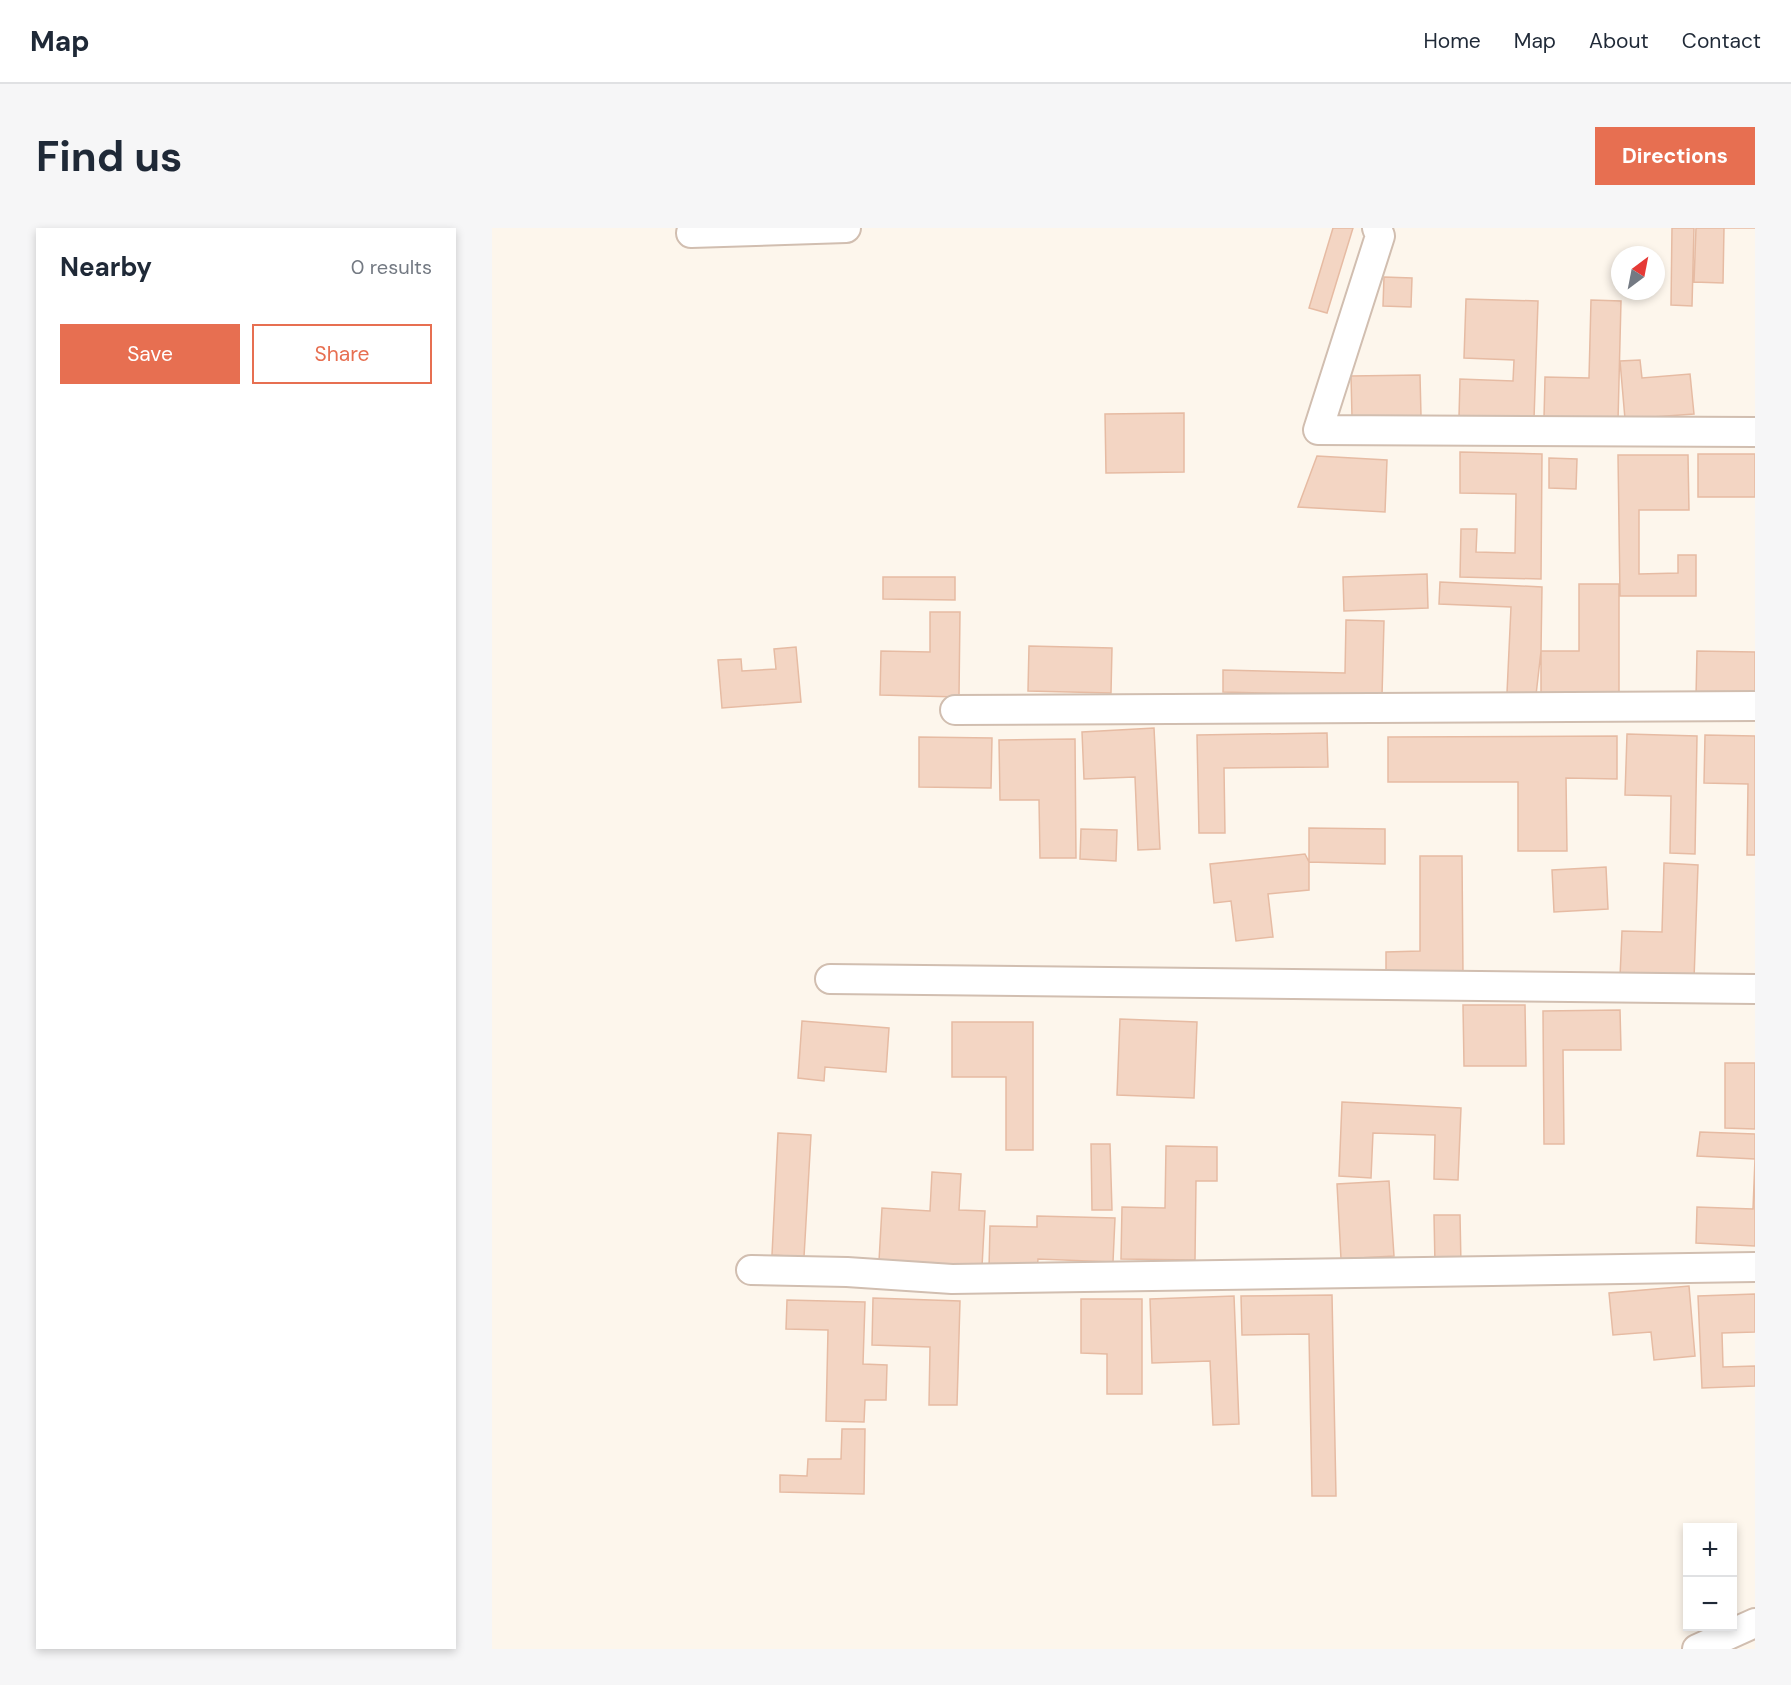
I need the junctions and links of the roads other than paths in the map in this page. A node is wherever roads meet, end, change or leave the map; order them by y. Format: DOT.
graph roads {
  1 [pos="846,228"];
  2 [pos="1377,228"];
  3 [pos="691,233"];
  4 [pos="1755,432"];
  5 [pos="1755,706"];
  6 [pos="955,710"];
  7 [pos="830,980"];
  8 [pos="1755,989"];
  9 [pos="1755,1267"];
  10 [pos="751,1270"];
  11 [pos="1755,1623"];
  12 [pos="1697,1649"];
  1 -- 3 [label="street"];
  2 -- 4 [label="street"];
  5 -- 6 [label="street"];
  7 -- 8 [label="street"];
  9 -- 10 [label="street"];
  11 -- 12 [label="street"];
}
